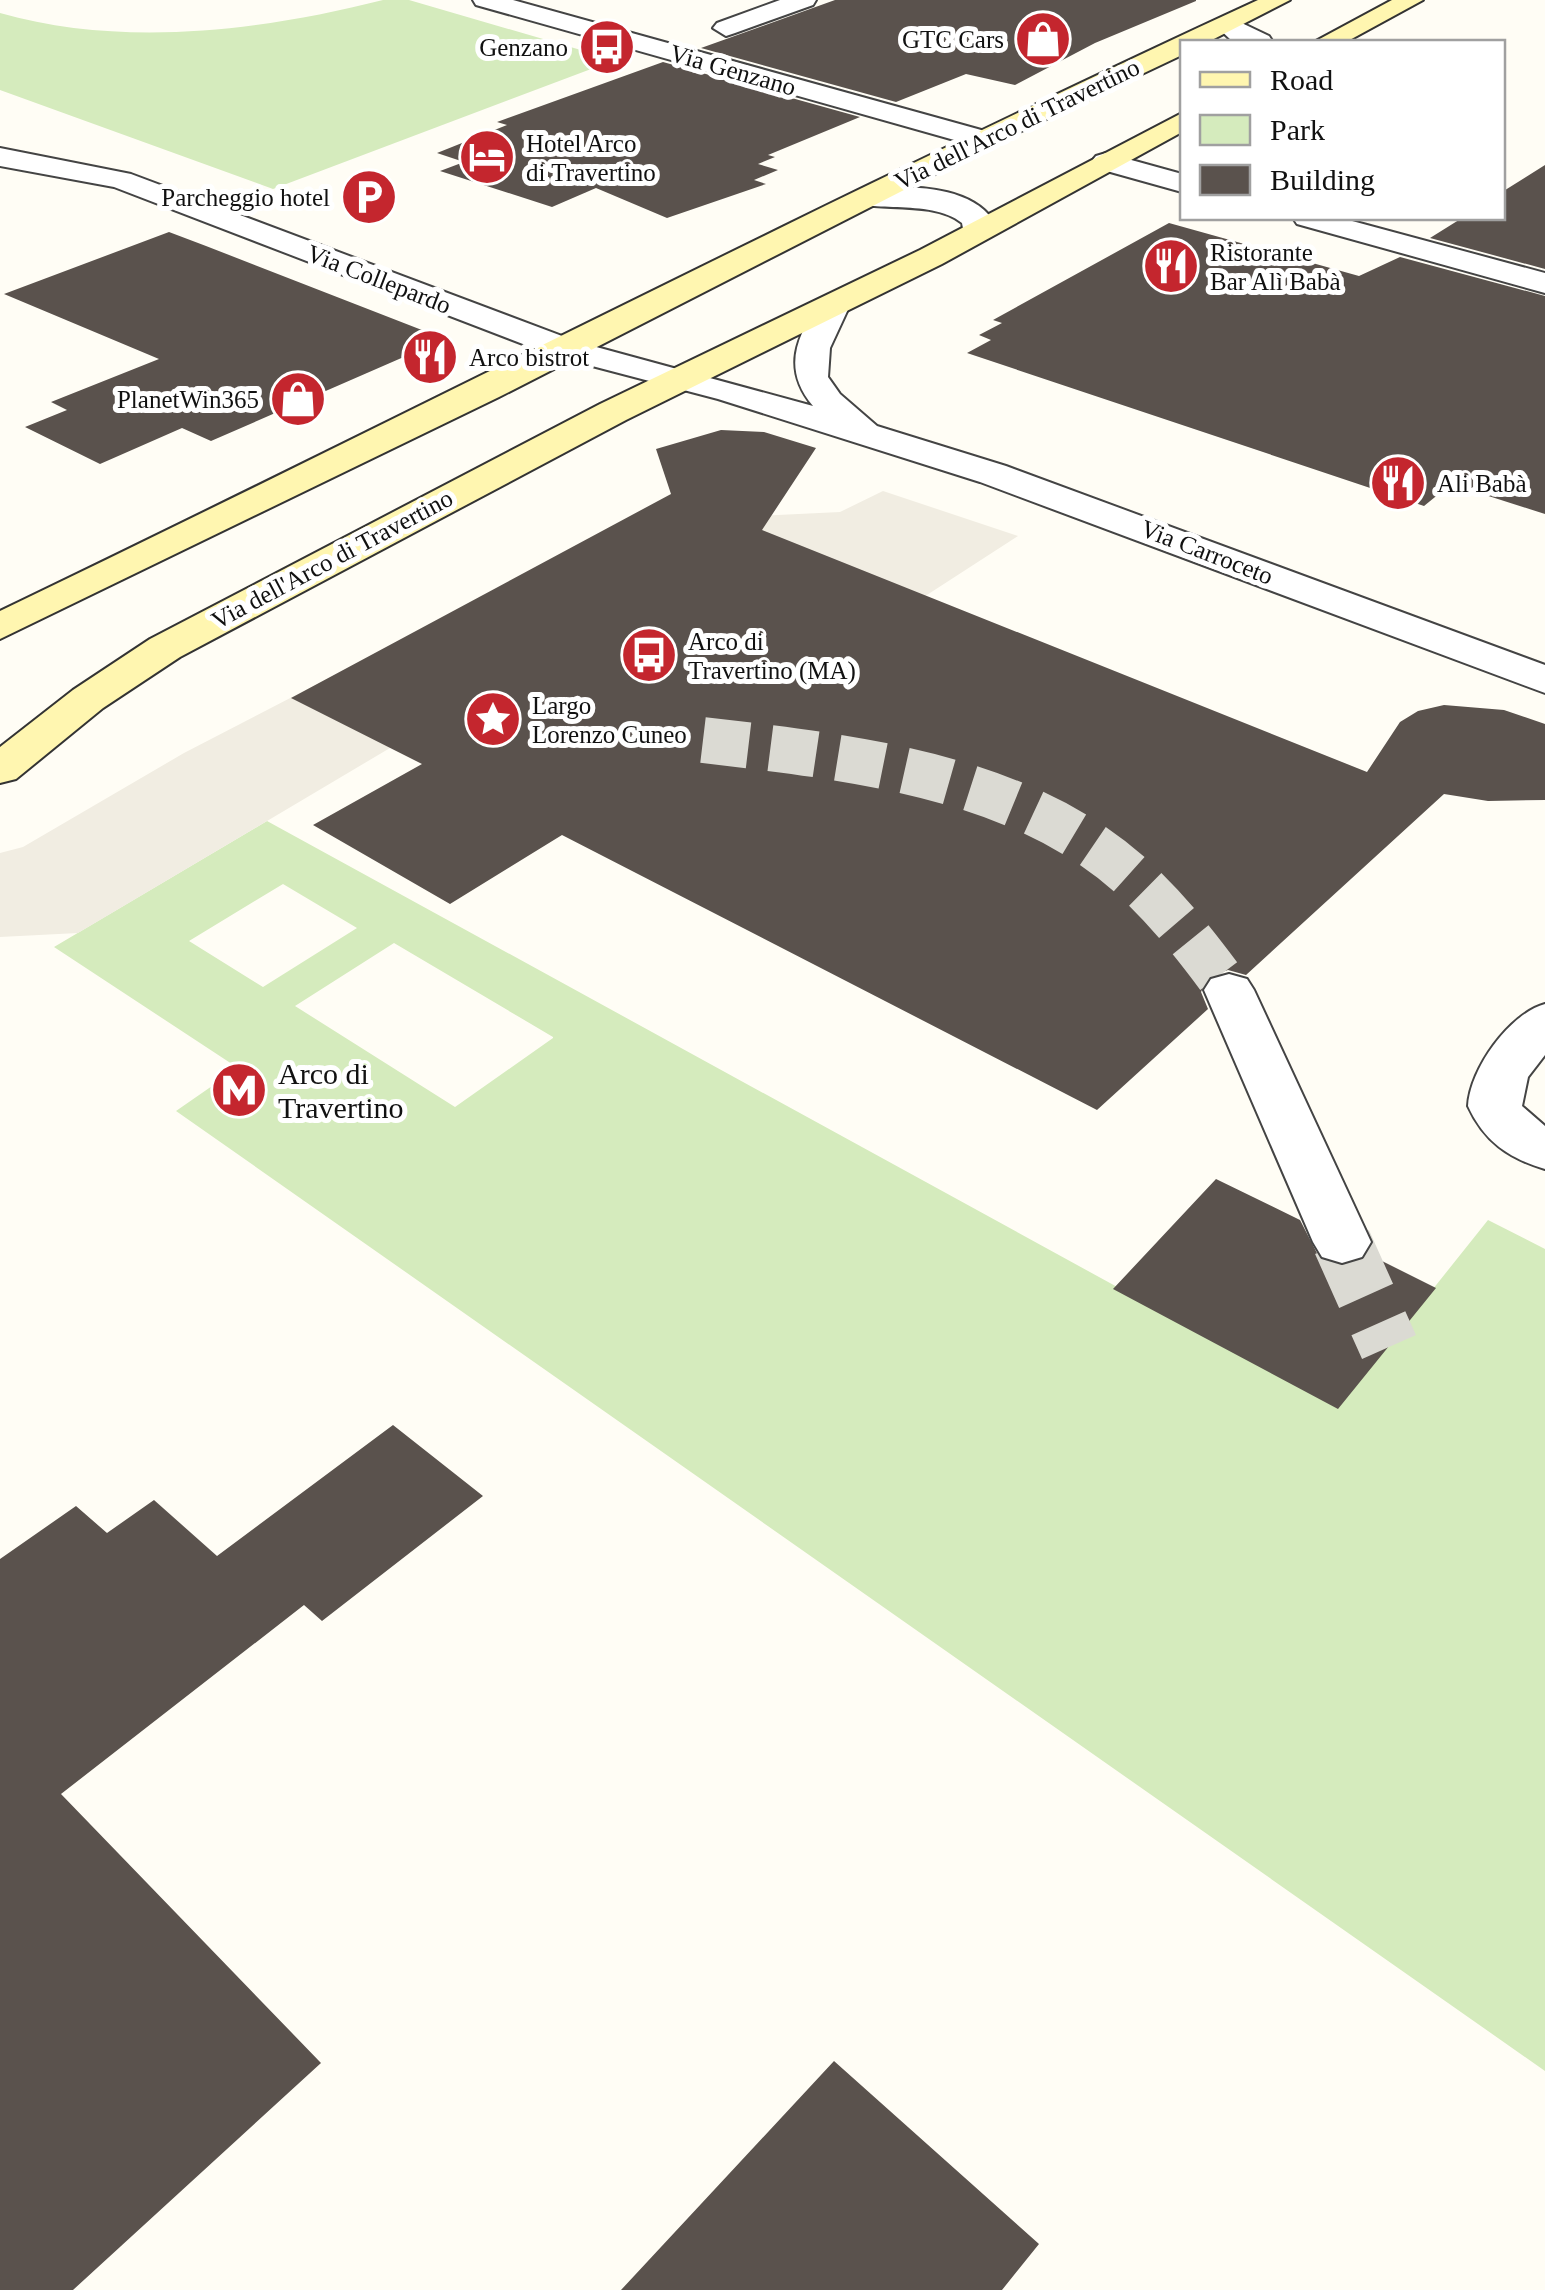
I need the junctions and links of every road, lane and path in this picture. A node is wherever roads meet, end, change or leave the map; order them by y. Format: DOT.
graph roads {
  1 [pos="486,0"];
  2 [pos="804,0"];
  3 [pos="1278,0"];
  4 [pos="1411,0"];
  5 [pos="1227,24"];
  6 [pos="726,28"];
  7 [pos="1195,40"];
  8 [pos="1254,40"];
  9 [pos="1331,40"];
  10 [pos="1180,47"];
  11 [pos="1180,122"];
  12 [pos="982,138"];
  13 [pos="0,156"];
  14 [pos="1106,162"];
  15 [pos="1180,182"];
  16 [pos="864,198"];
  17 [pos="1315,220"];
  18 [pos="976,232"];
  19 [pos="1545,283"];
  20 [pos="833,307"];
  21 [pos="566,349"];
  22 [pos="683,378"];
  23 [pos="865,434"];
  24 [pos="0,628"];
  25 [pos="1545,680"];
  26 [pos="0,769"];
  27 [pos="1229,990"];
  28 [pos="1545,1021"];
  29 [pos="1545,1150"];
  30 [pos="1342,1242"];
  1 -- 12 [label="street, Via Genzano"];
  2 -- 6 [label="street"];
  3 -- 5 [label="main road, Via dell'Arco di Travertino"];
  4 -- 9 [label="main road"];
  5 -- 7 [label="main road, Via dell'Arco di Travertino"];
  5 -- 8 [label="street"];
  10 -- 12 [label="main road, Via dell'Arco di Travertino"];
  11 -- 14 [label="main road, Via dell'Arco di Travertino"];
  12 -- 16 [label="main road, Via dell'Arco di Travertino"];
  13 -- 21 [label="street, Via Collepardo"];
  14 -- 15 [label="street"];
  14 -- 18 [label="main road, Via dell'Arco di Travertino"];
  16 -- 18 [label="street, Via dell'Arco di Travertino"];
  16 -- 21 [label="main road, Via dell'Arco di Travertino"];
  17 -- 19 [label="street"];
  18 -- 20 [label="main road, Via dell'Arco di Travertino"];
  20 -- 22 [label="main road, Via dell'Arco di Travertino"];
  20 -- 23 [label="street, Via Carroceto"];
  21 -- 22 [label="street"];
  21 -- 24 [label="main road, Via dell'Arco di Travertino"];
  22 -- 23 [label="street, Via Carroceto"];
  22 -- 26 [label="main road, Via dell'Arco di Travertino"];
  23 -- 25 [label="street, Via Carroceto"];
  27 -- 30 [label="street"];
  28 -- 29 [label="street"];
}
